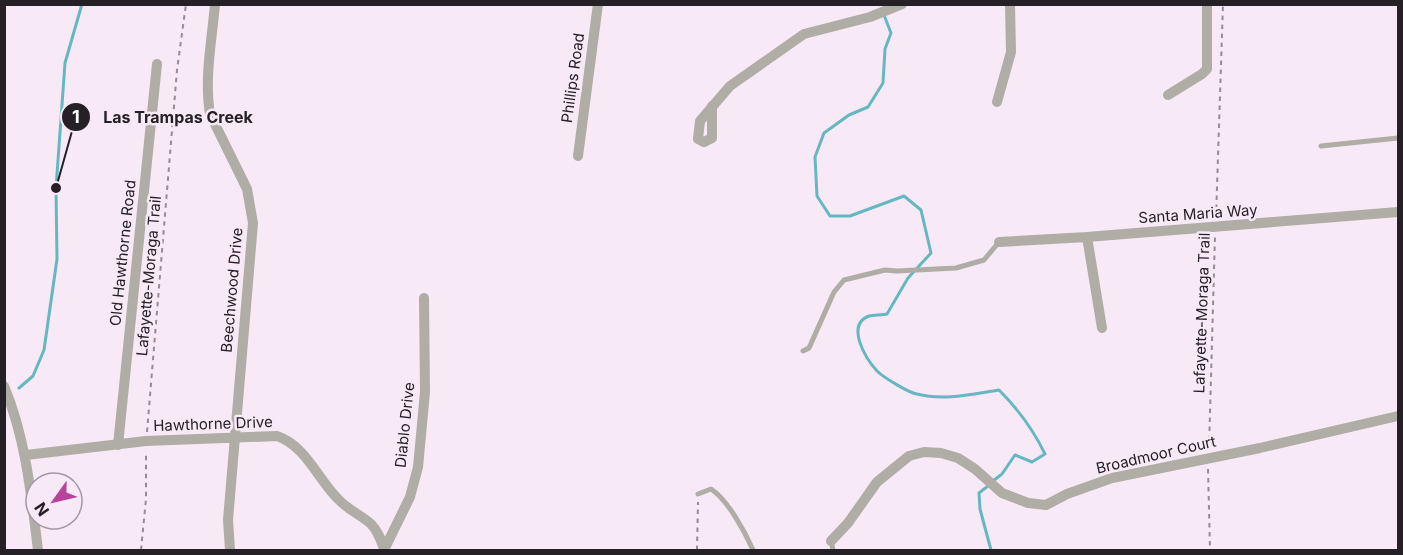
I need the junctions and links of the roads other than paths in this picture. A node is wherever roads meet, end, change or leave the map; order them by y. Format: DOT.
graph roads {
  1 [pos="215,4"];
  2 [pos="598,4"];
  3 [pos="1010,4"];
  4 [pos="1207,4"];
  5 [pos="901,5"];
  6 [pos="157,64"];
  7 [pos="1168,95"];
  8 [pos="997,102"];
  9 [pos="712,106"];
  10 [pos="1398,138"];
  11 [pos="1321,146"];
  12 [pos="578,156"];
  13 [pos="1398,212"];
  14 [pos="1087,237"];
  15 [pos="999,242"];
  16 [pos="424,298"];
  17 [pos="1102,328"];
  18 [pos="803,351"];
  19 [pos="4,386"];
  20 [pos="1398,416"];
  21 [pos="235,438"];
  22 [pos="118,445"];
  23 [pos="26,455"];
  24 [pos="698,494"];
  25 [pos="832,546"];
  26 [pos="38,550"];
  27 [pos="230,550"];
  28 [pos="384,550"];
  29 [pos="753,550"];
  1 -- 21 [label="street, Beechwood Drive"];
  2 -- 12 [label="street, Phillips Road"];
  3 -- 8 [label="street"];
  4 -- 7 [label="street"];
  5 -- 9 [label="street"];
  6 -- 22 [label="street, Old Hawthorne Road"];
  10 -- 11 [label="lane"];
  13 -- 14 [label="street, Santa Maria Way"];
  14 -- 15 [label="street, Santa Maria Way"];
  14 -- 17 [label="street"];
  15 -- 18 [label="lane"];
  16 -- 28 [label="street, Diablo Drive"];
  19 -- 23 [label="street"];
  20 -- 25 [label="street, Broadmoor Court"];
  21 -- 22 [label="street, Hawthorne Drive"];
  21 -- 27 [label="street, Beechwood Drive"];
  21 -- 28 [label="street, Hawthorne Drive"];
  22 -- 23 [label="street, Hawthorne Drive"];
  23 -- 26 [label="street"];
  24 -- 29 [label="lane"];
}
